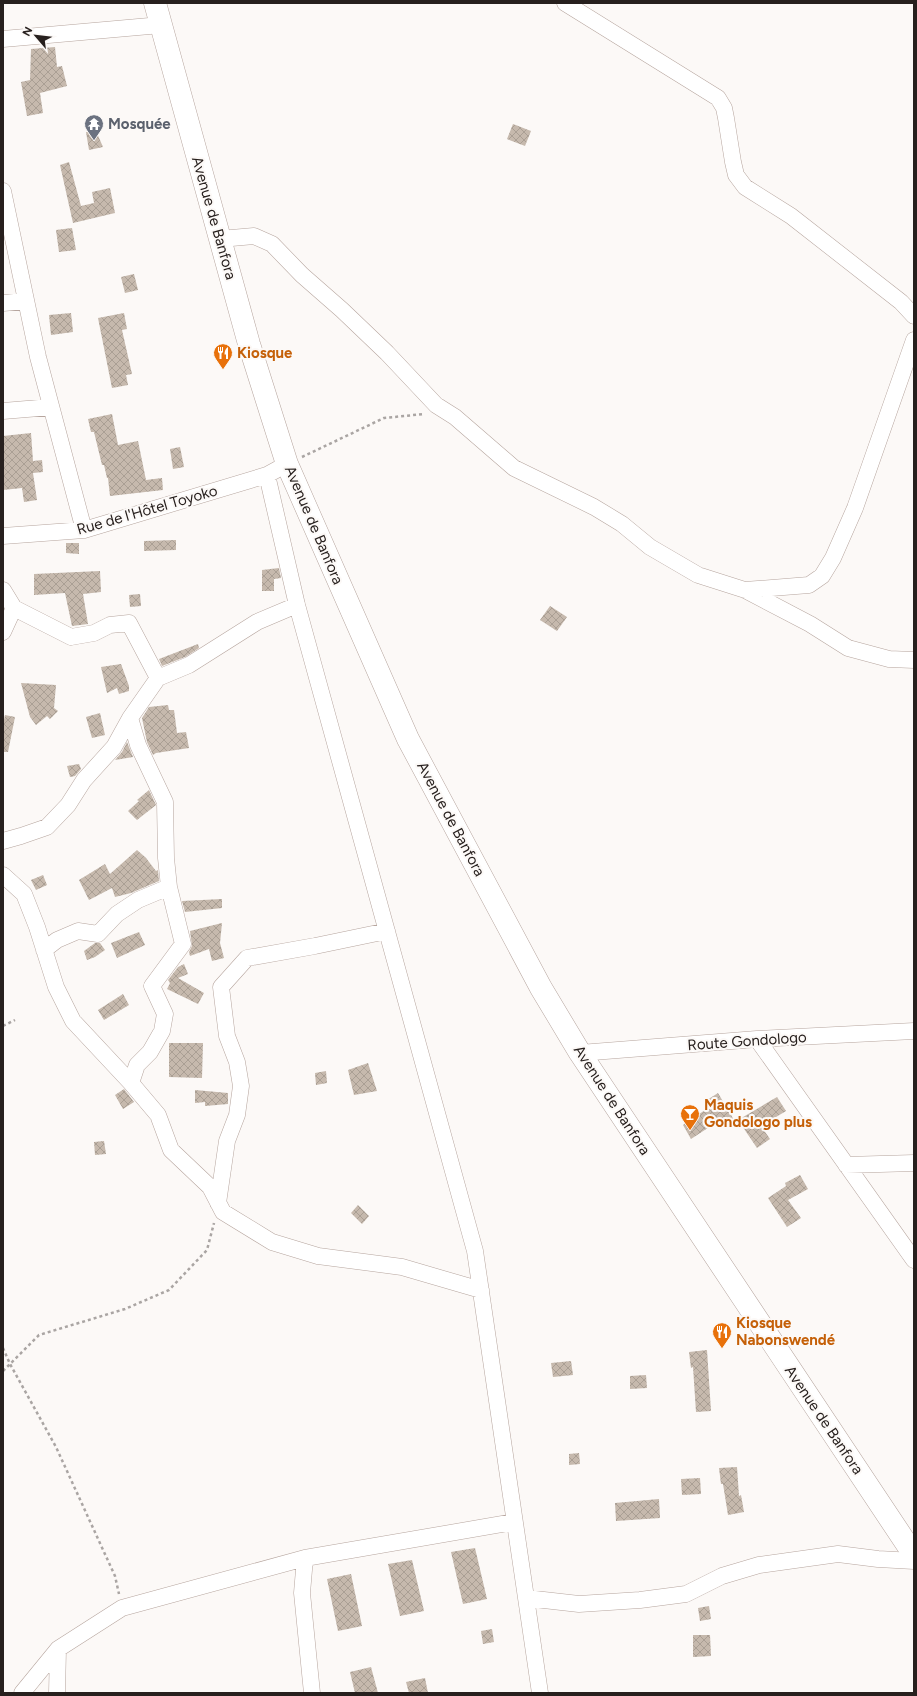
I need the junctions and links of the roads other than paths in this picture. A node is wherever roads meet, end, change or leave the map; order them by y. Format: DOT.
graph roads {
  1 [pos="155,3"];
  2 [pos="565,3"];
  3 [pos="160,25"];
  4 [pos="3,39"];
  5 [pos="3,191"];
  6 [pos="220,239"];
  7 [pos="26,301"];
  8 [pos="3,303"];
  9 [pos="914,316"];
  10 [pos="914,340"];
  11 [pos="50,406"];
  12 [pos="3,411"];
  13 [pos="287,464"];
  14 [pos="267,475"];
  15 [pos="84,530"];
  16 [pos="3,536"];
  17 [pos="3,590"];
  18 [pos="745,590"];
  19 [pos="297,605"];
  20 [pos="14,608"];
  21 [pos="3,632"];
  22 [pos="914,660"];
  23 [pos="158,678"];
  24 [pos="130,718"];
  25 [pos="3,840"];
  26 [pos="3,875"];
  27 [pos="169,887"];
  28 [pos="387,930"];
  29 [pos="44,950"];
  30 [pos="914,1031"];
  31 [pos="757,1039"];
  32 [pos="580,1053"];
  33 [pos="131,1083"];
  34 [pos="914,1163"];
  35 [pos="846,1165"];
  36 [pos="218,1203"];
  37 [pos="914,1260"];
  38 [pos="481,1290"];
  39 [pos="514,1522"];
  40 [pos="914,1555"];
  41 [pos="305,1558"];
  42 [pos="914,1561"];
  43 [pos="526,1598"];
  44 [pos="58,1649"];
  45 [pos="22,1693"];
  46 [pos="57,1693"];
  47 [pos="312,1693"];
  48 [pos="540,1693"];
  1 -- 3 [label="main road, Avenue de Banfora"];
  2 -- 9 [label="street"];
  3 -- 4 [label="street"];
  3 -- 6 [label="main road, Avenue de Banfora"];
  5 -- 7 [label="street"];
  6 -- 13 [label="main road, Avenue de Banfora"];
  6 -- 18 [label="street"];
  7 -- 8 [label="street"];
  7 -- 11 [label="street"];
  10 -- 18 [label="street"];
  11 -- 12 [label="street"];
  11 -- 15 [label="street"];
  13 -- 14 [label="street, Rue de l'Hôtel Toyoko"];
  13 -- 32 [label="main road, Avenue de Banfora"];
  14 -- 15 [label="street, Rue de l'Hôtel Toyoko"];
  14 -- 19 [label="street"];
  15 -- 16 [label="street, Rue de l'Hôtel Toyoko"];
  17 -- 20 [label="street"];
  18 -- 22 [label="street"];
  19 -- 23 [label="street"];
  19 -- 28 [label="street"];
  20 -- 21 [label="street"];
  20 -- 23 [label="street"];
  23 -- 24 [label="street"];
  24 -- 25 [label="street"];
  24 -- 27 [label="street"];
  26 -- 29 [label="street"];
  27 -- 29 [label="street"];
  27 -- 33 [label="street"];
  28 -- 36 [label="street"];
  28 -- 38 [label="street"];
  29 -- 33 [label="street"];
  30 -- 31 [label="street, Route Gondologo"];
  31 -- 32 [label="street, Route Gondologo"];
  31 -- 35 [label="street"];
  32 -- 40 [label="main road, Avenue de Banfora"];
  33 -- 36 [label="street"];
  34 -- 35 [label="street"];
  35 -- 37 [label="street"];
  36 -- 38 [label="street"];
  38 -- 39 [label="street"];
  39 -- 41 [label="street"];
  39 -- 43 [label="street"];
  41 -- 44 [label="street"];
  41 -- 47 [label="street"];
  42 -- 43 [label="street"];
  43 -- 48 [label="street"];
  44 -- 45 [label="street"];
  44 -- 46 [label="street"];
}
